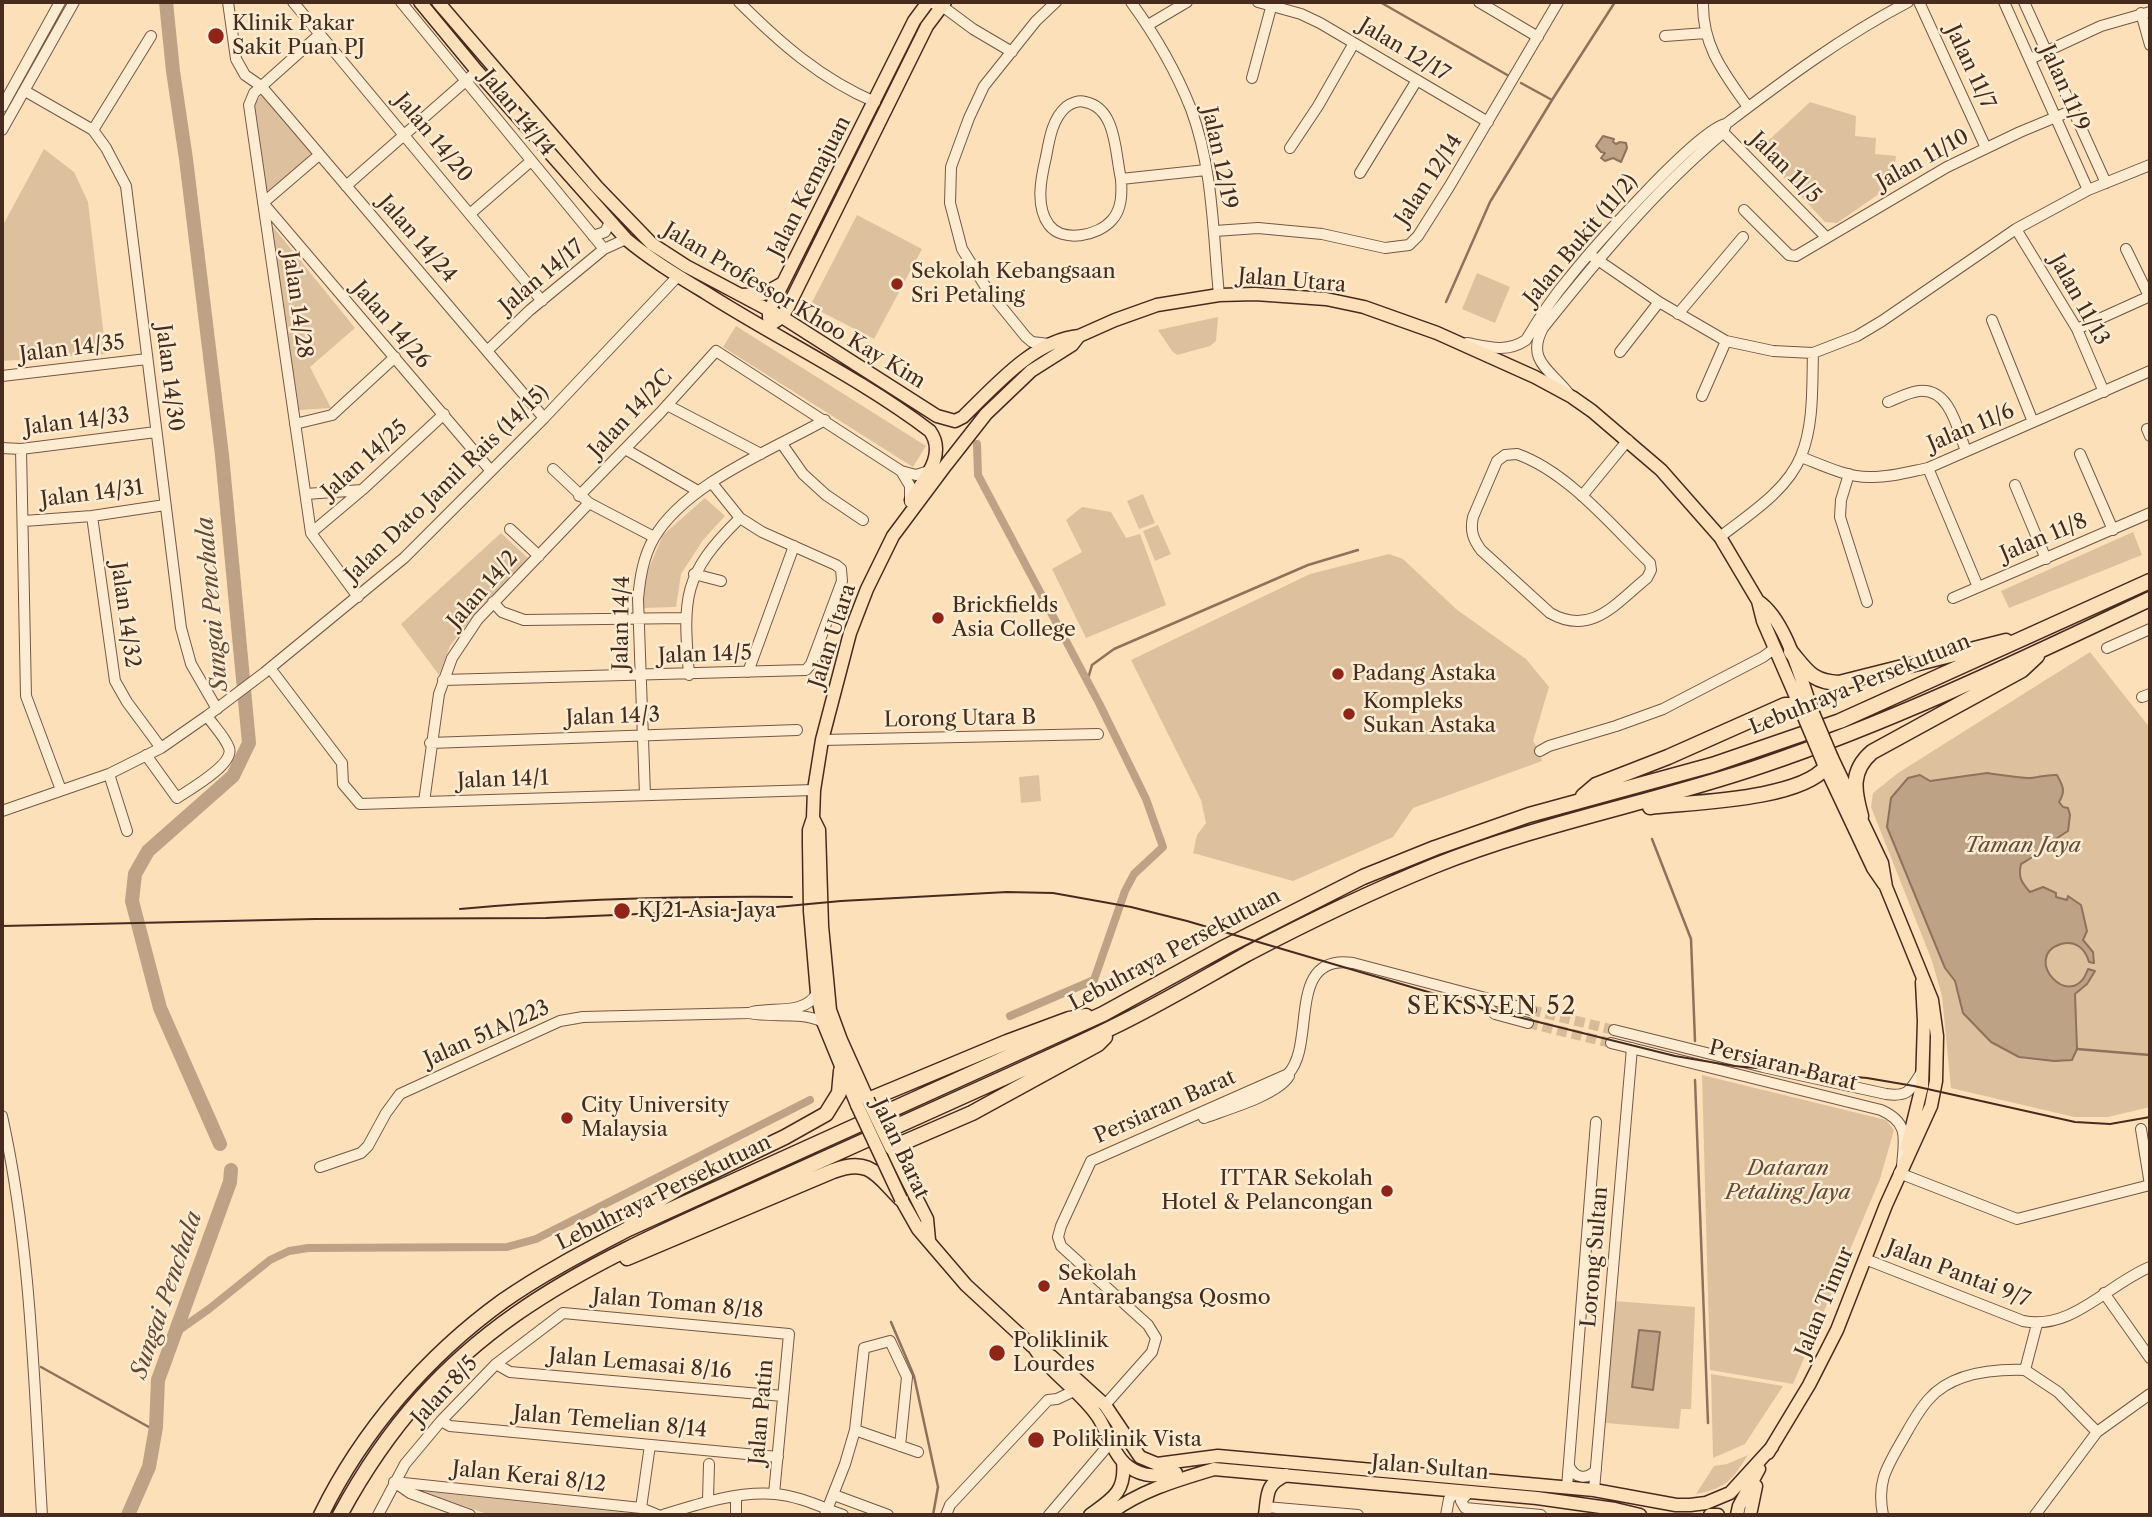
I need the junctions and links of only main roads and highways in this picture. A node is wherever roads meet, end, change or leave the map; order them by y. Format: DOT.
graph roads {
  1 [pos="420,2"];
  2 [pos="438,2"];
  3 [pos="928,2"];
  4 [pos="943,4"];
  5 [pos="814,220"];
  6 [pos="827,227"];
  7 [pos="783,283"];
  8 [pos="708,295"];
  9 [pos="741,295"];
  10 [pos="769,311"];
  11 [pos="782,317"];
  12 [pos="770,325"];
  13 [pos="1079,336"];
  14 [pos="838,370"];
  15 [pos="894,536"];
  16 [pos="2150,581"];
  17 [pos="2150,599"];
  18 [pos="1758,601"];
  19 [pos="2037,634"];
  20 [pos="2045,648"];
  21 [pos="1791,652"];
  22 [pos="1805,712"];
  23 [pos="1827,762"];
  24 [pos="1580,799"];
  25 [pos="1587,816"];
  26 [pos="1861,816"];
  27 [pos="813,818"];
  28 [pos="1886,887"];
  29 [pos="1922,974"];
  30 [pos="1103,1014"];
  31 [pos="1112,1028"];
  32 [pos="842,1071"];
  33 [pos="863,1102"];
  34 [pos="891,1148"];
  35 [pos="1900,1170"];
  36 [pos="901,1199"];
  37 [pos="920,1221"];
  38 [pos="628,1229"];
  39 [pos="580,1272"];
  40 [pos="1032,1346"];
  41 [pos="1772,1447"];
  42 [pos="356,1454"];
  43 [pos="1244,1459"];
  44 [pos="1123,1462"];
  45 [pos="1214,1469"];
  46 [pos="1286,1475"];
  47 [pos="1662,1503"];
  48 [pos="1266,1511"];
  49 [pos="310,1515"];
  50 [pos="321,1515"];
  51 [pos="340,1515"];
  52 [pos="1090,1515"];
  53 [pos="1108,1515"];
  54 [pos="1640,1515"];
  55 [pos="1710,1515"];
  56 [pos="1718,1515"];
  57 [pos="1737,1515"];
  58 [pos="1750,1515"];
  1 -- 8 [label="main road, Jalan Professor Khoo Kay Kim"];
  2 -- 9 [label="main road, Jalan Professor Khoo Kay Kim"];
  3 -- 5 [label="main road, Jalan Kemajuan"];
  4 -- 6 [label="main road, Jalan Kemajuan"];
  5 -- 6 [label="main road"];
  5 -- 7 [label="main road, Jalan Kemajuan"];
  6 -- 11 [label="main road, Jalan Kemajuan"];
  7 -- 9 [label="main road"];
  7 -- 10 [label="main road, Jalan Kemajuan"];
  8 -- 12 [label="main road"];
  8 -- 14 [label="main road, Jalan Professor Khoo Kay Kim"];
  9 -- 10 [label="main road, Jalan Professor Khoo Kay Kim"];
  10 -- 11 [label="main road, Jalan Professor Khoo Kay Kim"];
  10 -- 12 [label="main road"];
  11 -- 12 [label="main road, Jalan Kemajuan"];
  11 -- 13 [label="main road, Jalan Professor Khoo Kay Kim"];
  12 -- 14 [label="main road"];
  13 -- 15 [label="main road, Jalan Utara"];
  13 -- 18 [label="main road, Jalan Utara"];
  14 -- 15 [label="main road, Jalan Professor Khoo Kay Kim"];
  15 -- 27 [label="main road, Jalan Utara"];
  16 -- 19 [label="highway, Lebuhraya Persekutuan"];
  17 -- 20 [label="highway, Lebuhraya Persekutuan"];
  18 -- 21 [label="main road, Jalan Utara"];
  18 -- 22 [label="main road, Jalan Utara"];
  19 -- 21 [label="highway"];
  19 -- 24 [label="highway, Lebuhraya Persekutuan"];
  20 -- 25 [label="highway, Lebuhraya Persekutuan"];
  20 -- 26 [label="highway"];
  21 -- 22 [label="main road, Jalan Utara"];
  22 -- 23 [label="main road, Jalan Timur, bridge"];
  22 -- 24 [label="highway"];
  23 -- 25 [label="highway"];
  23 -- 26 [label="main road, Jalan Timur"];
  23 -- 28 [label="main road, Jalan Timur"];
  24 -- 30 [label="highway, Lebuhraya Persekutuan"];
  25 -- 31 [label="highway, Lebuhraya Persekutuan"];
  26 -- 28 [label="main road, Jalan Timur"];
  27 -- 32 [label="main road, Jalan Utara"];
  27 -- 33 [label="main road, Jalan Utara"];
  28 -- 29 [label="main road, Jalan Timur"];
  29 -- 35 [label="main road, Jalan Timur"];
  29 -- 35 [label="main road, Jalan Timur"];
  30 -- 33 [label="highway"];
  30 -- 38 [label="highway, Lebuhraya Persekutuan"];
  31 -- 34 [label="highway"];
  31 -- 39 [label="highway, Lebuhraya Persekutuan"];
  32 -- 33 [label="main road, Jalan Barat"];
  32 -- 38 [label="highway"];
  33 -- 34 [label="main road, Jalan Barat, bridge"];
  33 -- 36 [label="main road, Jalan Barat, bridge"];
  34 -- 37 [label="main road, Jalan Barat"];
  35 -- 41 [label="main road, Jalan Timur"];
  36 -- 37 [label="main road, Jalan Barat"];
  36 -- 39 [label="highway"];
  37 -- 40 [label="main road, Jalan Barat"];
  38 -- 42 [label="highway, Lebuhraya Persekutuan"];
  39 -- 51 [label="highway, Lebuhraya Persekutuan"];
  40 -- 43 [label="main road, Jalan Barat"];
  40 -- 44 [label="main road, Jalan Barat"];
  41 -- 47 [label="main road, Jalan Timur"];
  41 -- 57 [label="main road, Jalan Timur"];
  41 -- 58 [label="main road"];
  42 -- 49 [label="highway"];
  42 -- 50 [label="highway, Lebuhraya Persekutuan"];
  43 -- 45 [label="main road"];
  43 -- 47 [label="main road, Jalan Sultan"];
  44 -- 45 [label="main road"];
  44 -- 52 [label="main road"];
  45 -- 46 [label="main road, Jalan Sultan"];
  45 -- 53 [label="main road"];
  46 -- 48 [label="main road"];
  46 -- 54 [label="main road, Jalan Sultan"];
  55 -- 56 [label="main road"];
}
